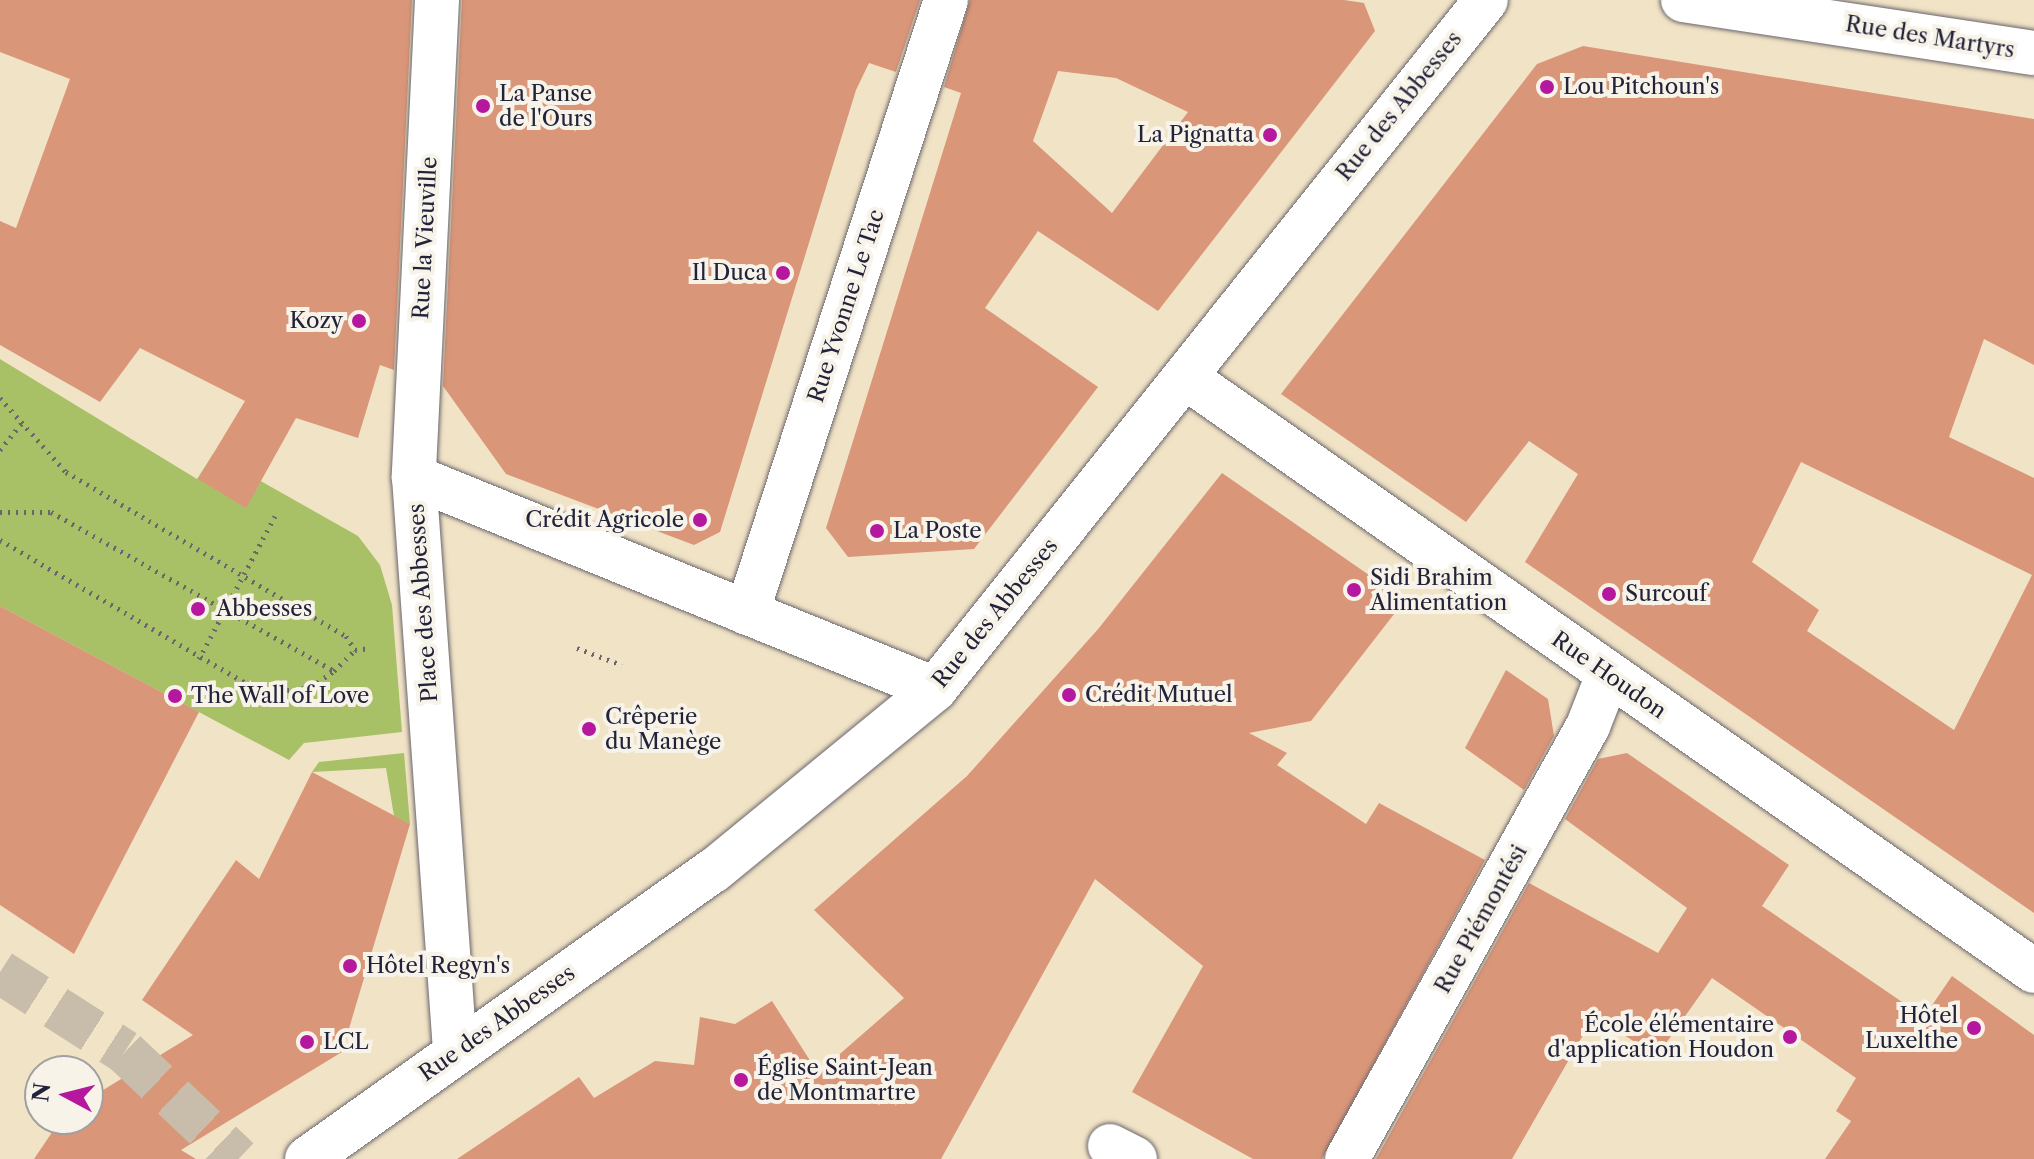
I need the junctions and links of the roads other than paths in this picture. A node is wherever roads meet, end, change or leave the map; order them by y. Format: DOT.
graph roads {
  1 [pos="437,0"];
  2 [pos="946,0"];
  3 [pos="1486,0"];
  4 [pos="1683,0"];
  5 [pos="2034,53"];
  6 [pos="1185,377"];
  7 [pos="414,477"];
  8 [pos="747,613"];
  9 [pos="1608,675"];
  10 [pos="935,689"];
  11 [pos="2034,971"];
  12 [pos="455,1051"];
  13 [pos="307,1159"];
  14 [pos="1347,1159"];
  1 -- 7 [label="street, Rue la Vieuville"];
  2 -- 8 [label="street, Rue Yvonne Le Tac"];
  3 -- 6 [label="street, Rue des Abbesses"];
  4 -- 5 [label="street, Rue des Martyrs"];
  6 -- 9 [label="street, Rue Houdon"];
  6 -- 10 [label="street, Rue des Abbesses"];
  7 -- 8 [label="street, Place des Abbesses"];
  7 -- 12 [label="street, Place des Abbesses"];
  8 -- 10 [label="street, Place des Abbesses"];
  9 -- 11 [label="street, Rue Houdon"];
  9 -- 14 [label="street, Rue Piémontési"];
  10 -- 12 [label="street, Rue des Abbesses"];
  12 -- 13 [label="street, Rue des Abbesses"];
}
